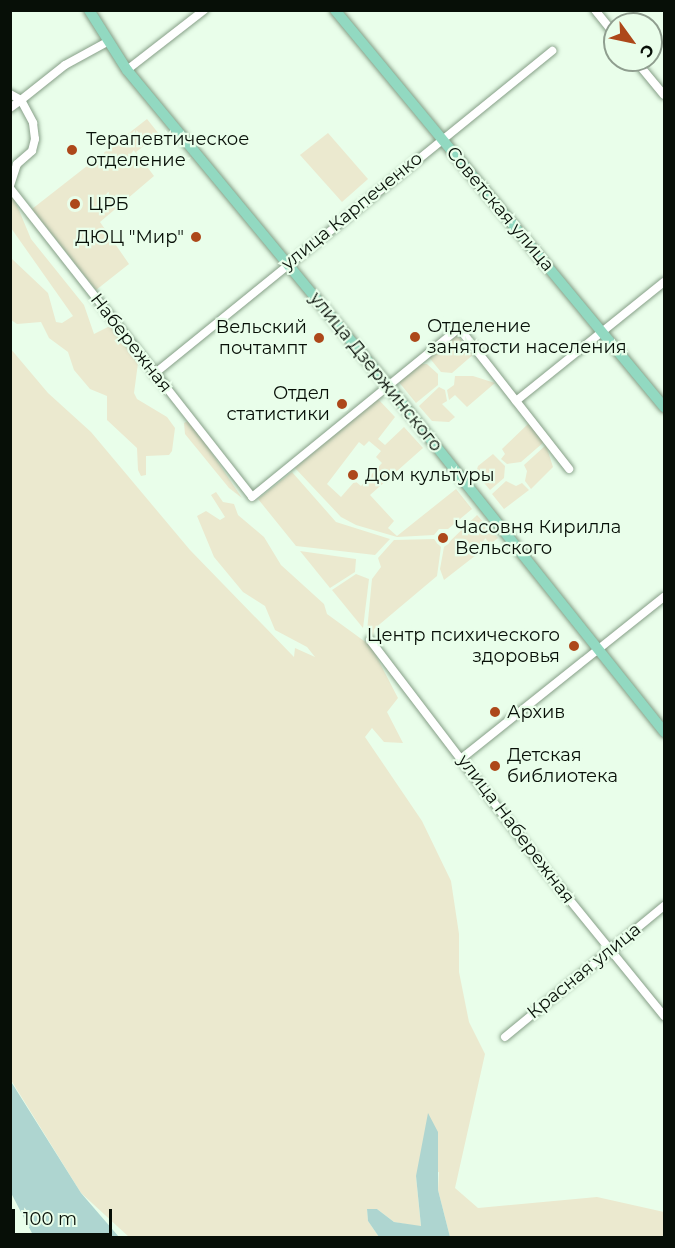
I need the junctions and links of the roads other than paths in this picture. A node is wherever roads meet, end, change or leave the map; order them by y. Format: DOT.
graph roads {
  1 [pos="89,10"];
  2 [pos="204,10"];
  3 [pos="335,10"];
  4 [pos="107,42"];
  5 [pos="552,51"];
  6 [pos="127,70"];
  7 [pos="645,72"];
  8 [pos="10,94"];
  9 [pos="664,95"];
  10 [pos="21,100"];
  11 [pos="10,108"];
  12 [pos="441,138"];
  13 [pos="10,187"];
  14 [pos="287,264"];
  15 [pos="664,282"];
  16 [pos="603,333"];
  17 [pos="154,374"];
  18 [pos="388,386"];
  19 [pos="516,401"];
  20 [pos="664,407"];
  21 [pos="569,469"];
  22 [pos="664,597"];
  23 [pos="370,640"];
  24 [pos="598,650"];
  25 [pos="664,732"];
  26 [pos="462,758"];
  27 [pos="664,906"];
  28 [pos="609,950"];
  29 [pos="664,1016"];
  30 [pos="505,1037"];
  1 -- 4 [label="main road, улица Дзержинского"];
  2 -- 6 [label="street"];
  3 -- 12 [label="main road, Советская улица"];
  4 -- 6 [label="main road, улица Дзержинского"];
  4 -- 10 [label="street"];
  5 -- 12 [label="street, улица Карпеченко"];
  6 -- 14 [label="main road, улица Дзержинского"];
  7 -- 9 [label="street"];
  8 -- 10 [label="street"];
  10 -- 11 [label="street"];
  10 -- 13 [label="street"];
  12 -- 14 [label="street, улица Карпеченко"];
  12 -- 16 [label="main road, Советская улица"];
  13 -- 17 [label="street, Набережная"];
  14 -- 17 [label="street, улица Карпеченко"];
  14 -- 18 [label="main road, улица Дзержинского"];
  15 -- 16 [label="street"];
  16 -- 19 [label="street"];
  16 -- 20 [label="main road, Советская улица"];
  17 -- 18 [label="street, Набережная"];
  18 -- 19 [label="street"];
  18 -- 24 [label="main road, улица Дзержинского"];
  19 -- 21 [label="street"];
  22 -- 24 [label="street"];
  23 -- 26 [label="street, улица Набережная"];
  24 -- 25 [label="main road, улица Дзержинского"];
  24 -- 26 [label="street"];
  26 -- 28 [label="street, улица Набережная"];
  27 -- 28 [label="street, Красная улица"];
  28 -- 29 [label="street, улица Набережная"];
  28 -- 30 [label="street, Красная улица"];
}
